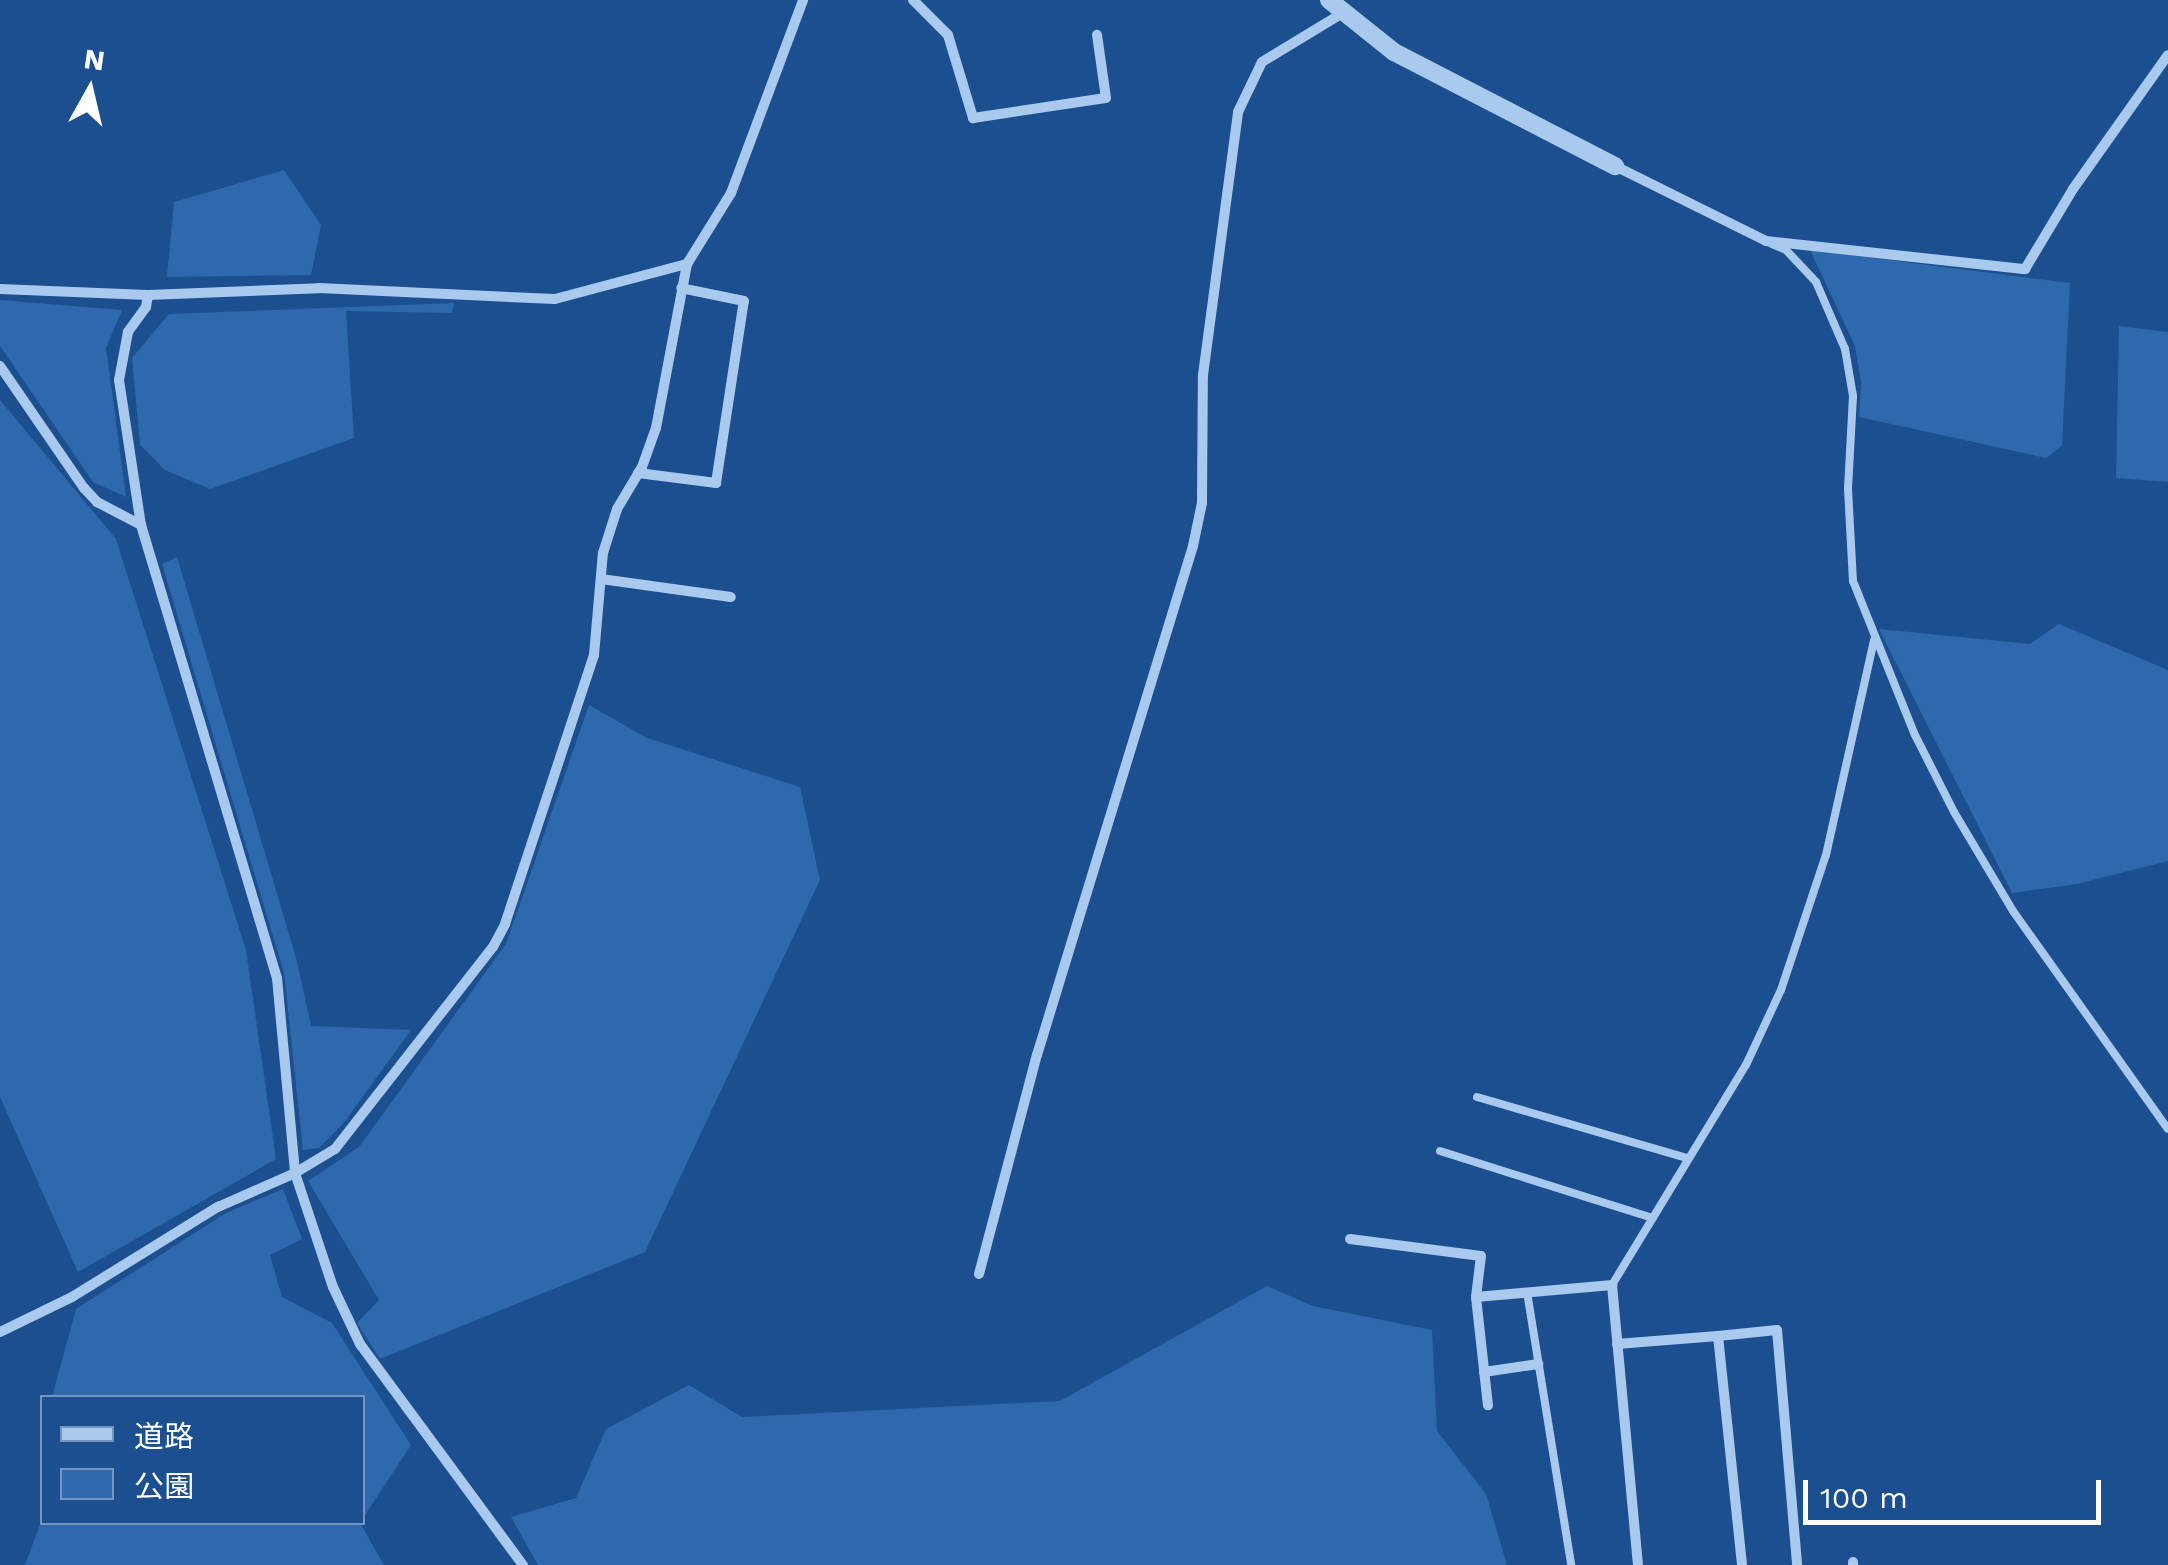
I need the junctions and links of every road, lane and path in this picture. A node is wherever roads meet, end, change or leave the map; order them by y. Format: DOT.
graph roads {
  1 [pos="803,0"];
  2 [pos="914,0"];
  3 [pos="1335,7"];
  4 [pos="1097,35"];
  5 [pos="2168,54"];
  6 [pos="1615,166"];
  7 [pos="1766,242"];
  8 [pos="688,264"];
  9 [pos="681,288"];
  10 [pos="0,290"];
  11 [pos="148,296"];
  12 [pos="0,366"];
  13 [pos="638,473"];
  14 [pos="141,525"];
  15 [pos="601,579"];
  16 [pos="732,597"];
  17 [pos="1874,640"];
  18 [pos="1476,1097"];
  19 [pos="2163,1114"];
  20 [pos="2168,1129"];
  21 [pos="1440,1151"];
  22 [pos="1688,1158"];
  23 [pos="295,1173"];
  24 [pos="1653,1218"];
  25 [pos="1350,1239"];
  26 [pos="979,1274"];
  27 [pos="1612,1285"];
  28 [pos="1527,1292"];
  29 [pos="1476,1297"];
  30 [pos="0,1332"];
  31 [pos="1718,1336"];
  32 [pos="1618,1344"];
  33 [pos="1538,1364"];
  34 [pos="1484,1372"];
  35 [pos="1488,1405"];
  36 [pos="523,1565"];
  37 [pos="1572,1565"];
  38 [pos="1638,1565"];
  39 [pos="1742,1565"];
  40 [pos="1797,1565"];
  1 -- 8 [label="street"];
  2 -- 4 [label="street"];
  3 -- 6 [label="street"];
  3 -- 26 [label="street"];
  5 -- 7 [label="street"];
  6 -- 7 [label="street"];
  7 -- 17 [label="lane"];
  8 -- 9 [label="street"];
  8 -- 11 [label="street"];
  9 -- 13 [label="street"];
  9 -- 13 [label="street"];
  10 -- 11 [label="street"];
  11 -- 14 [label="street"];
  12 -- 14 [label="street"];
  13 -- 15 [label="street"];
  14 -- 23 [label="street"];
  15 -- 16 [label="street"];
  15 -- 23 [label="street"];
  17 -- 19 [label="lane"];
  17 -- 22 [label="lane"];
  18 -- 22 [label="lane"];
  19 -- 20 [label="lane"];
  21 -- 24 [label="lane"];
  22 -- 24 [label="lane"];
  23 -- 30 [label="street"];
  23 -- 36 [label="street"];
  24 -- 27 [label="lane"];
  25 -- 29 [label="street"];
  27 -- 28 [label="street"];
  27 -- 32 [label="street"];
  28 -- 29 [label="street"];
  28 -- 33 [label="lane"];
  29 -- 34 [label="street"];
  31 -- 32 [label="street"];
  31 -- 39 [label="street"];
  31 -- 40 [label="street"];
  32 -- 38 [label="street"];
  33 -- 34 [label="street"];
  33 -- 37 [label="lane"];
  34 -- 35 [label="street"];
}
